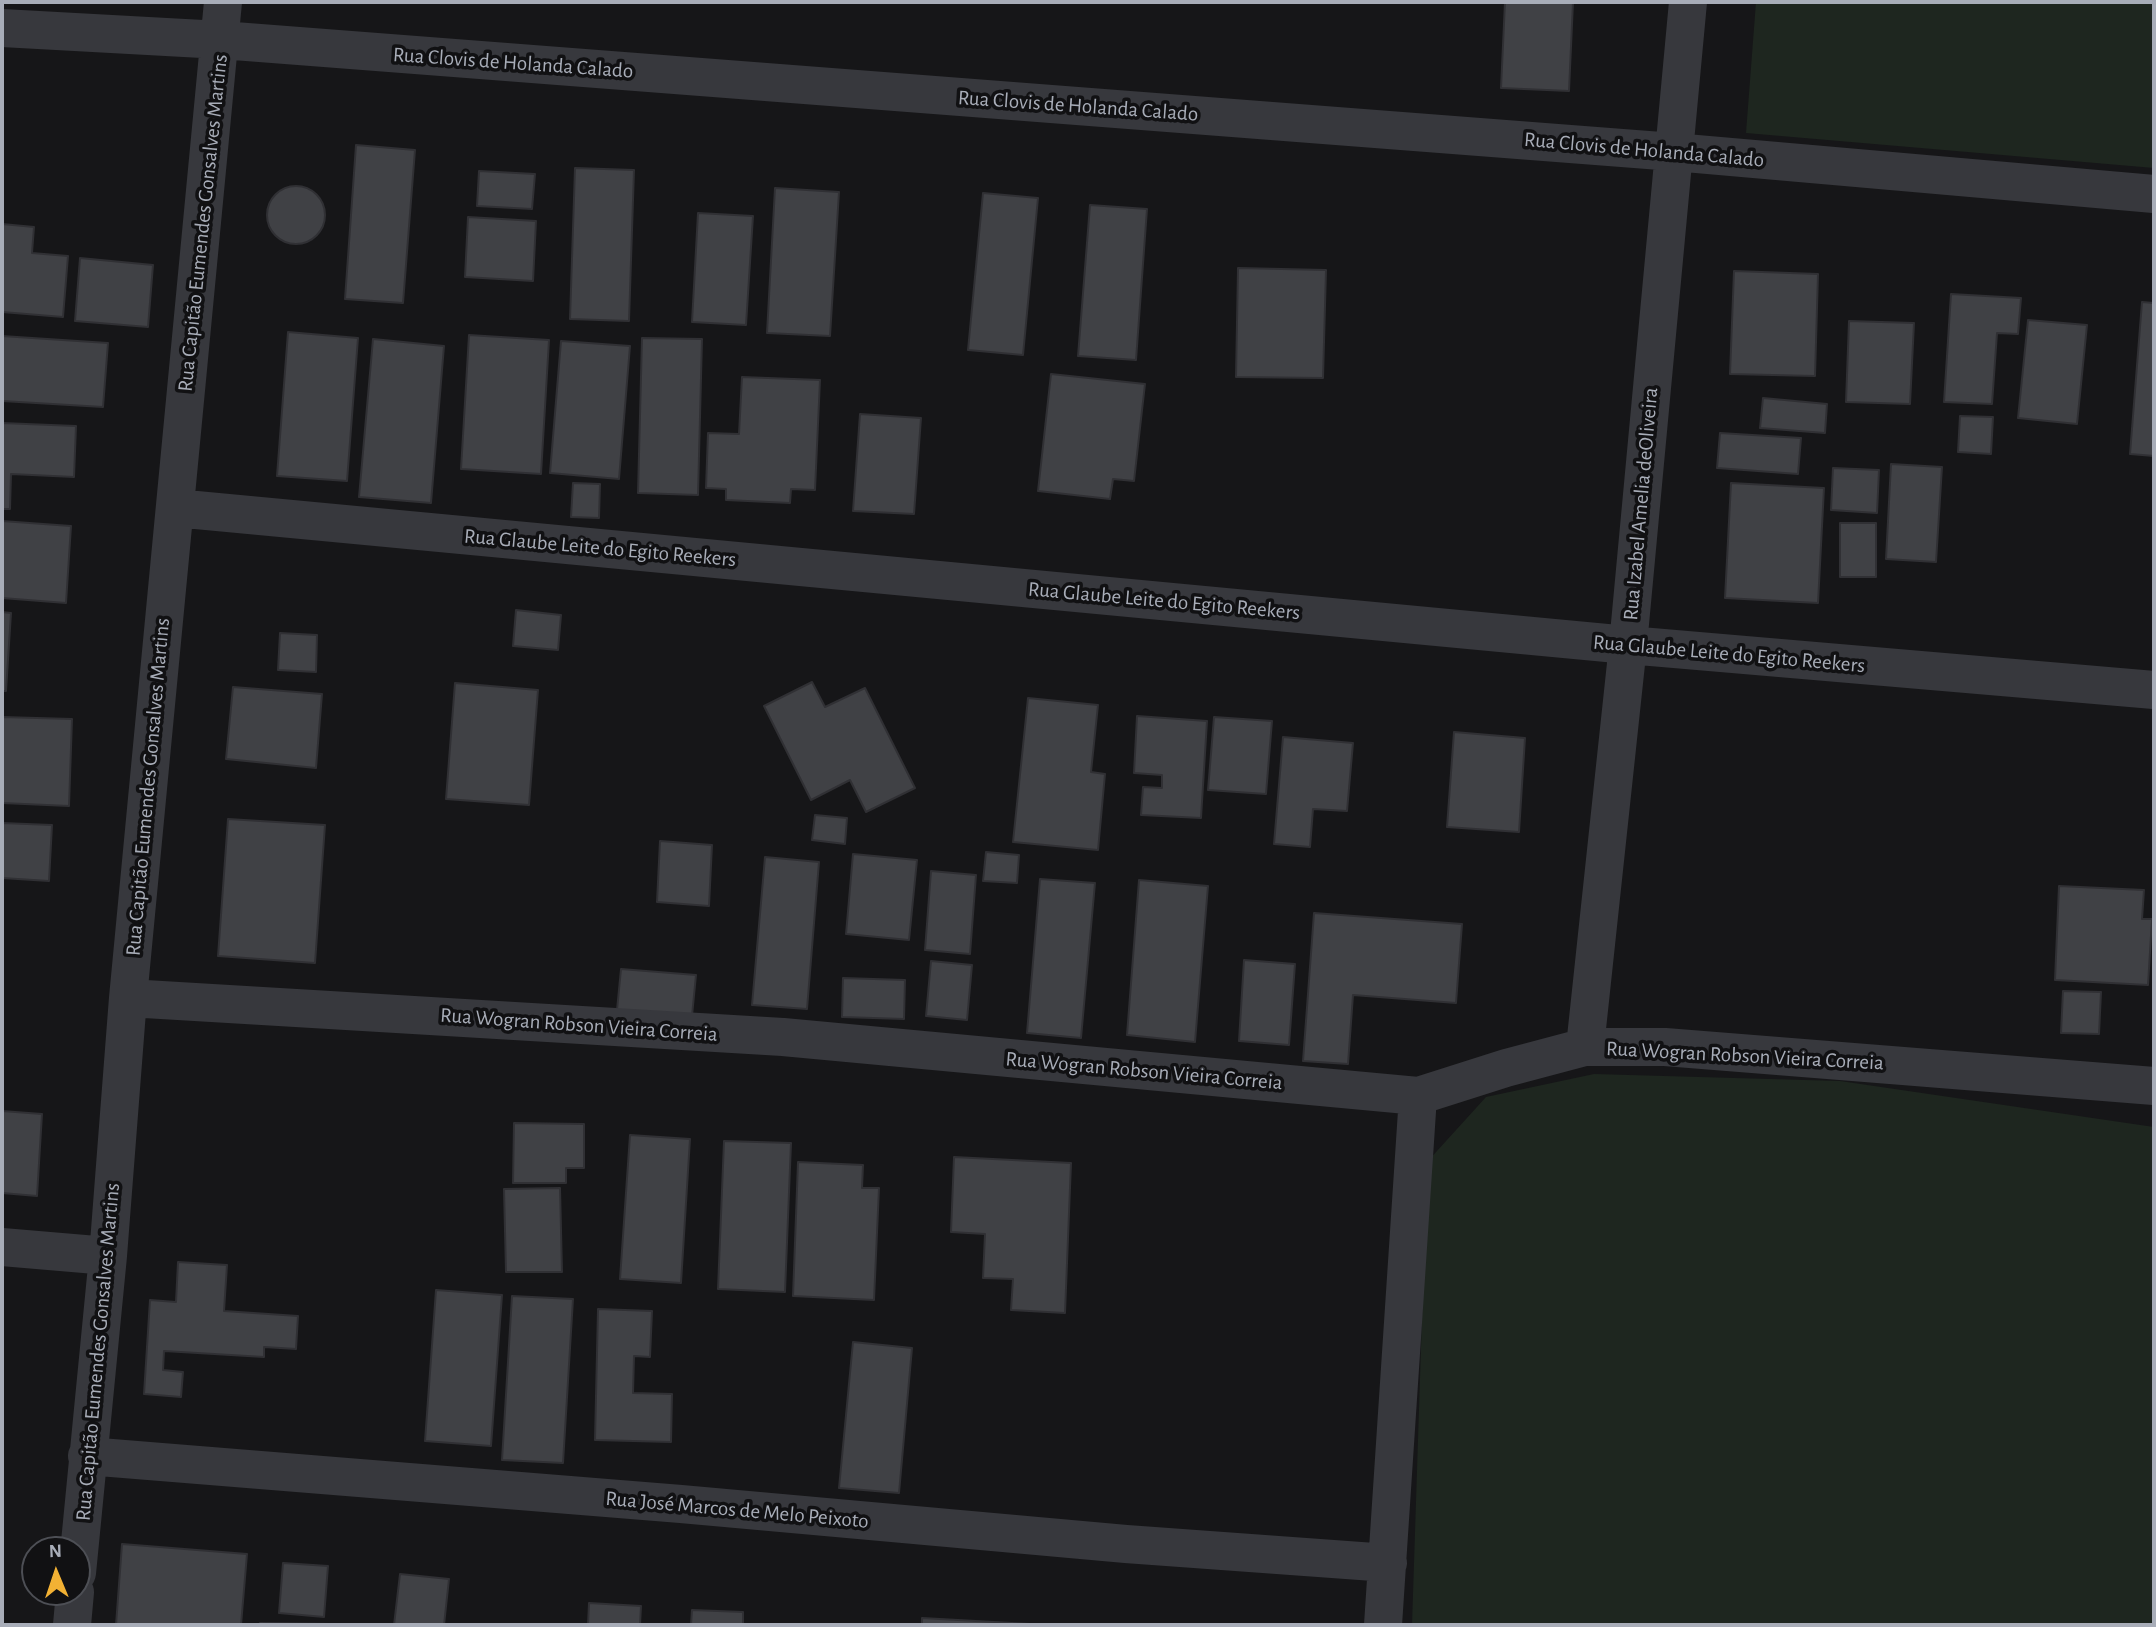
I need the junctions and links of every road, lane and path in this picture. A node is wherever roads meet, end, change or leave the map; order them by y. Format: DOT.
graph roads {
  1 [pos="223,2"];
  2 [pos="1688,2"];
  3 [pos="2,28"];
  4 [pos="221,40"];
  5 [pos="1674,152"];
  6 [pos="2154,194"];
  7 [pos="175,508"];
  8 [pos="1628,645"];
  9 [pos="2154,690"];
  10 [pos="128,998"];
  11 [pos="1585,1047"];
  12 [pos="2154,1086"];
  13 [pos="1418,1096"];
  14 [pos="2,1247"];
  15 [pos="108,1256"];
  16 [pos="87,1456"];
  17 [pos="80,1536"];
  18 [pos="1388,1563"];
  19 [pos="74,1606"];
  20 [pos="72,1625"];
  21 [pos="1383,1625"];
  1 -- 4 [label="street, Rua Capitão Eumendes Gonsalves Martins"];
  2 -- 5 [label="street, Rua Izabel Amelia deOliveira"];
  3 -- 4 [label="street, Rua Clovis de Holanda Calado"];
  4 -- 5 [label="street, Rua Clovis de Holanda Calado"];
  4 -- 7 [label="street, Rua Capitão Eumendes Gonsalves Martins"];
  5 -- 6 [label="street, Rua Clovis de Holanda Calado"];
  5 -- 8 [label="street, Rua Izabel Amelia deOliveira"];
  7 -- 8 [label="street, Rua Glaube Leite do Egito Reekers"];
  7 -- 10 [label="street, Rua Capitão Eumendes Gonsalves Martins"];
  8 -- 9 [label="street, Rua Glaube Leite do Egito Reekers"];
  8 -- 11 [label="street, Rua Izabel Amelia deOliveira"];
  10 -- 13 [label="street, Rua Wogran Robson Vieira Correia"];
  10 -- 15 [label="street, Rua Capitão Eumendes Gonsalves Martins"];
  11 -- 12 [label="street, Rua Wogran Robson Vieira Correia"];
  11 -- 13 [label="street, Rua Wogran Robson Vieira Correia"];
  13 -- 18 [label="street"];
  14 -- 15 [label="street"];
  15 -- 16 [label="street, Rua Capitão Eumendes Gonsalves Martins"];
  16 -- 17 [label="street, Rua Capitão Eumendes Gonsalves Martins"];
  16 -- 18 [label="street, Rua José Marcos de Melo Peixoto"];
  18 -- 21 [label="street"];
  19 -- 20 [label="street"];
}
